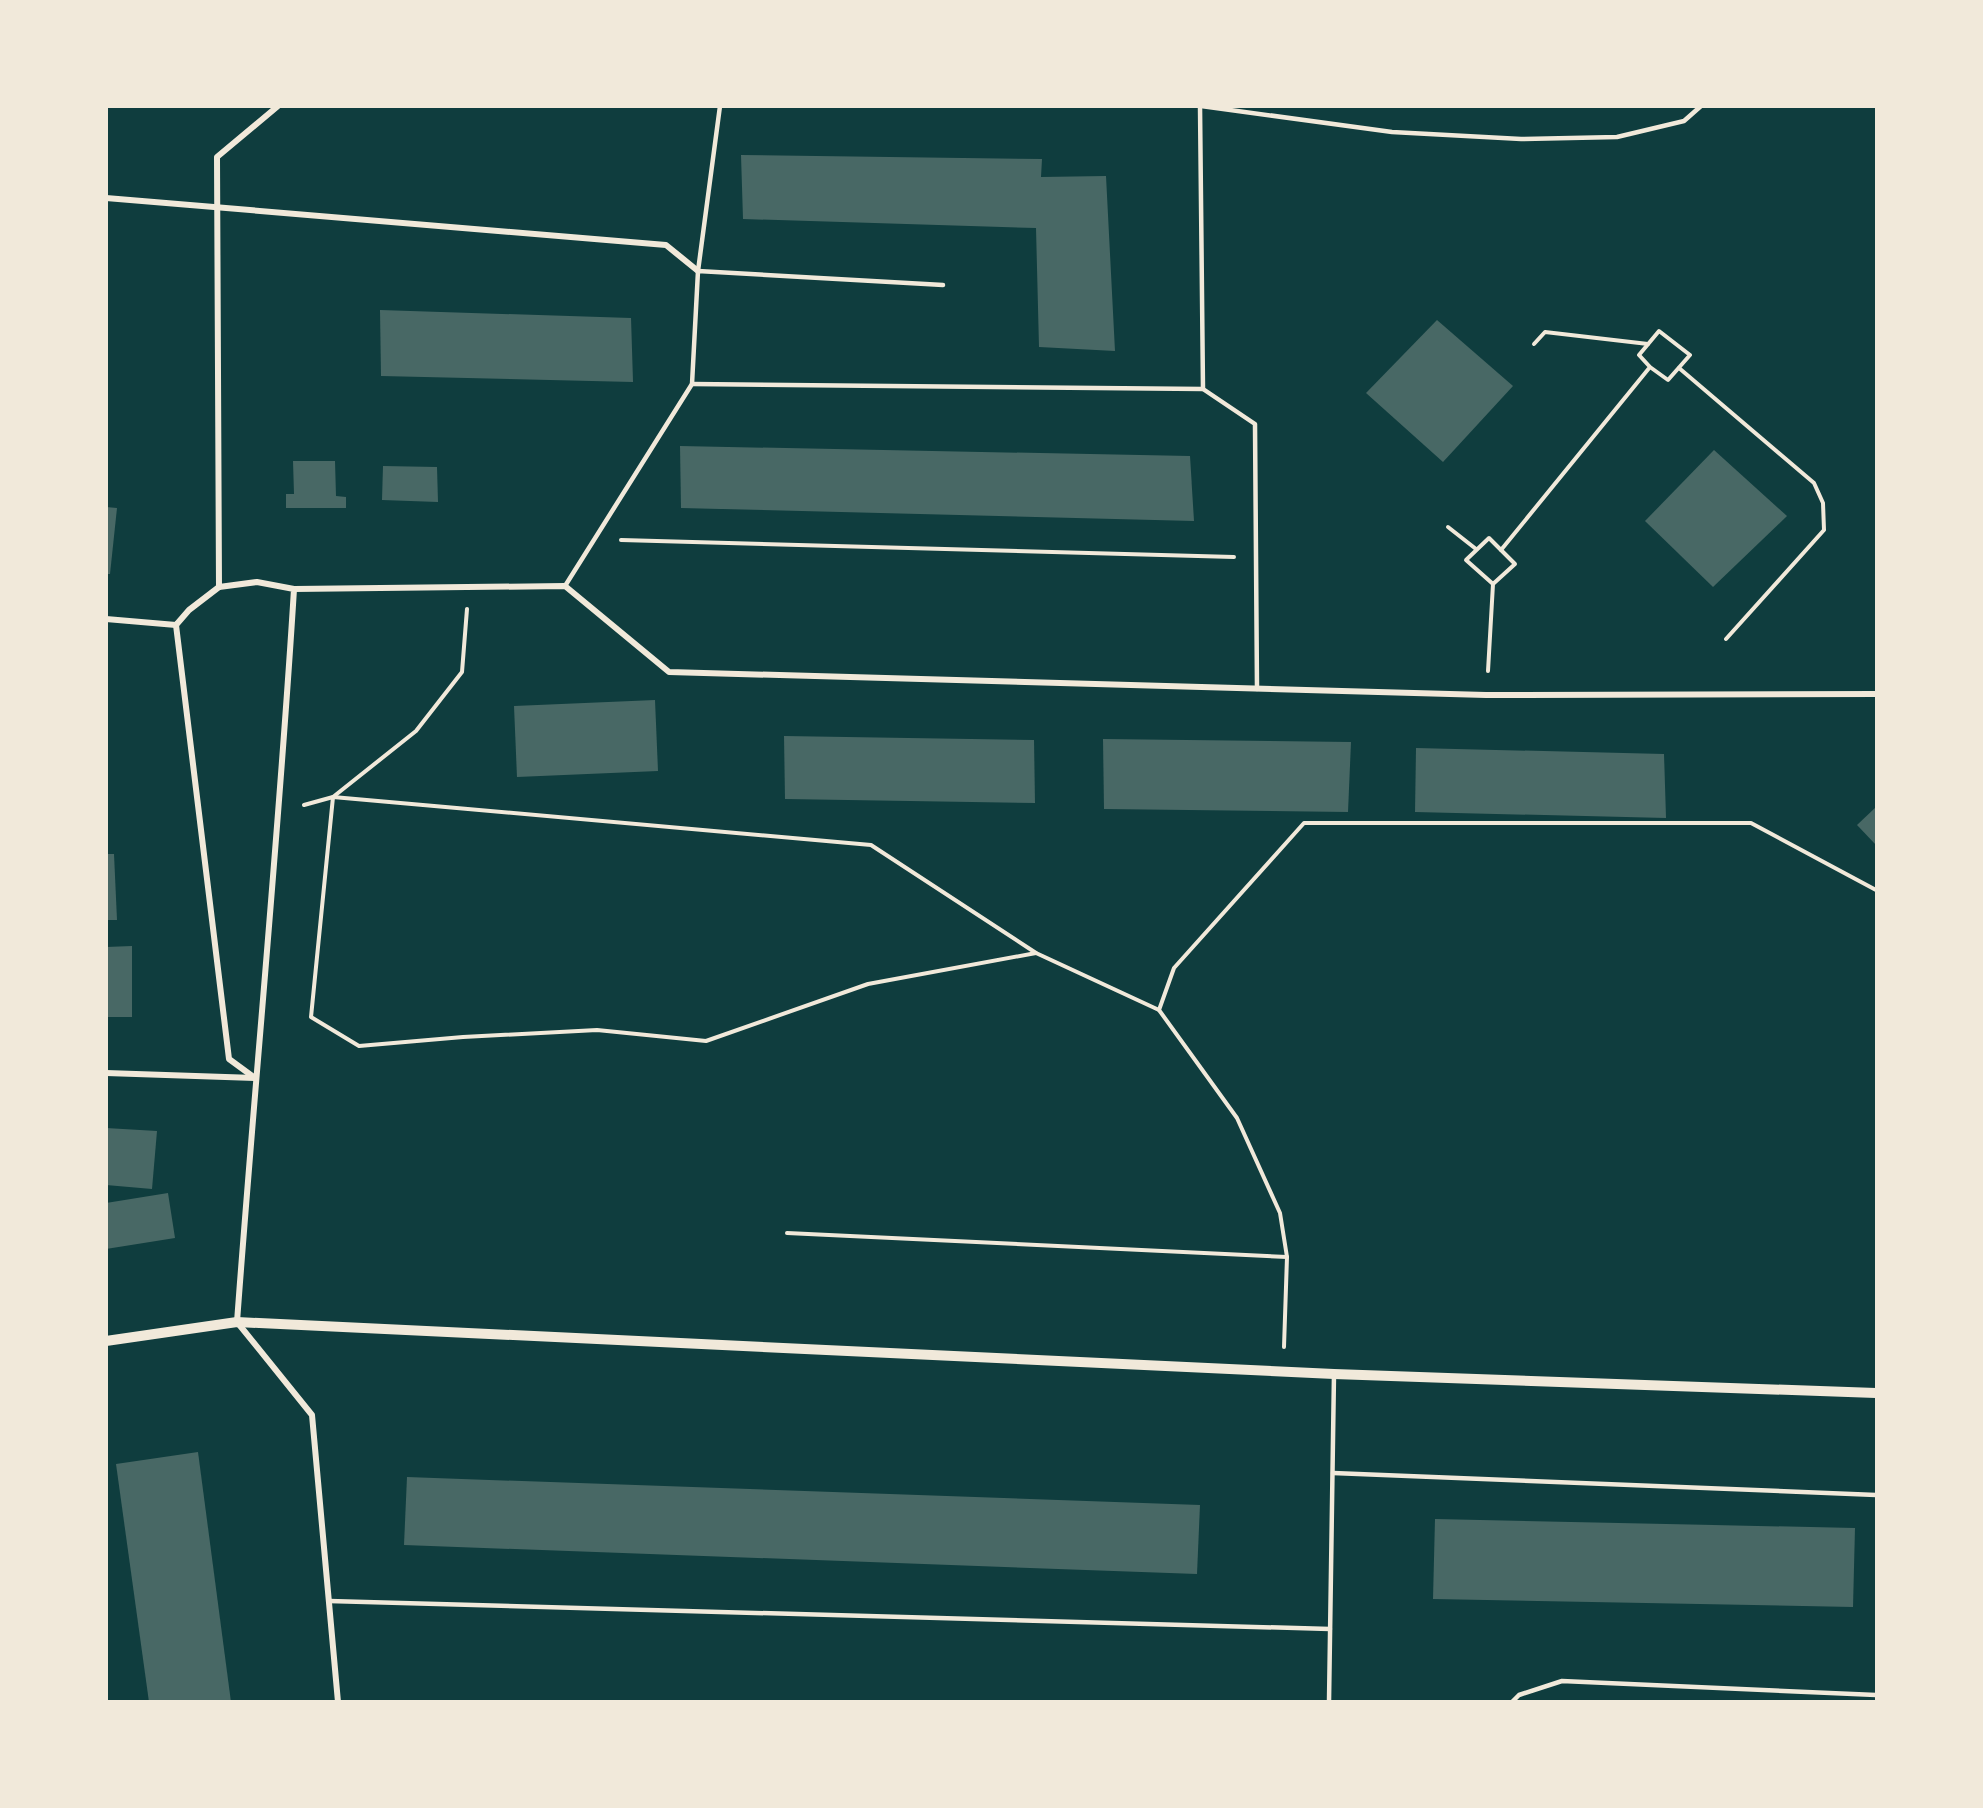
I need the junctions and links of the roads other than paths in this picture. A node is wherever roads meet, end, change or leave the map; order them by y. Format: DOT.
graph roads {
  1 [pos="278,106"];
  2 [pos="720,106"];
  3 [pos="1200,106"];
  4 [pos="1701,106"];
  5 [pos="106,198"];
  6 [pos="217,209"];
  7 [pos="698,271"];
  8 [pos="943,285"];
  9 [pos="692,384"];
  10 [pos="1203,389"];
  11 [pos="565,586"];
  12 [pos="219,587"];
  13 [pos="294,589"];
  14 [pos="106,619"];
  15 [pos="177,625"];
  16 [pos="1257,689"];
  17 [pos="1876,694"];
  18 [pos="106,1073"];
  19 [pos="255,1078"];
  20 [pos="237,1322"];
  21 [pos="106,1341"];
  22 [pos="1334,1374"];
  23 [pos="1876,1393"];
  24 [pos="1333,1473"];
  25 [pos="1876,1495"];
  26 [pos="329,1601"];
  27 [pos="1330,1629"];
  28 [pos="1876,1695"];
  29 [pos="338,1701"];
  30 [pos="1329,1701"];
  31 [pos="1512,1701"];
  1 -- 6 [label="street"];
  2 -- 7 [label="lane"];
  3 -- 4 [label="lane"];
  3 -- 10 [label="lane"];
  5 -- 6 [label="street"];
  6 -- 7 [label="street"];
  6 -- 12 [label="street"];
  7 -- 8 [label="lane"];
  7 -- 9 [label="lane"];
  9 -- 10 [label="lane"];
  9 -- 11 [label="lane"];
  10 -- 16 [label="lane"];
  11 -- 13 [label="street"];
  11 -- 16 [label="street"];
  12 -- 13 [label="street"];
  12 -- 15 [label="street"];
  13 -- 19 [label="street"];
  14 -- 15 [label="street"];
  15 -- 19 [label="street"];
  16 -- 17 [label="street"];
  18 -- 19 [label="street"];
  19 -- 20 [label="street"];
  20 -- 21 [label="street"];
  20 -- 22 [label="street"];
  20 -- 26 [label="street"];
  22 -- 23 [label="street"];
  22 -- 24 [label="lane"];
  24 -- 25 [label="lane"];
  24 -- 27 [label="lane"];
  26 -- 27 [label="lane"];
  26 -- 29 [label="street"];
  27 -- 30 [label="lane"];
  28 -- 31 [label="lane"];
}
